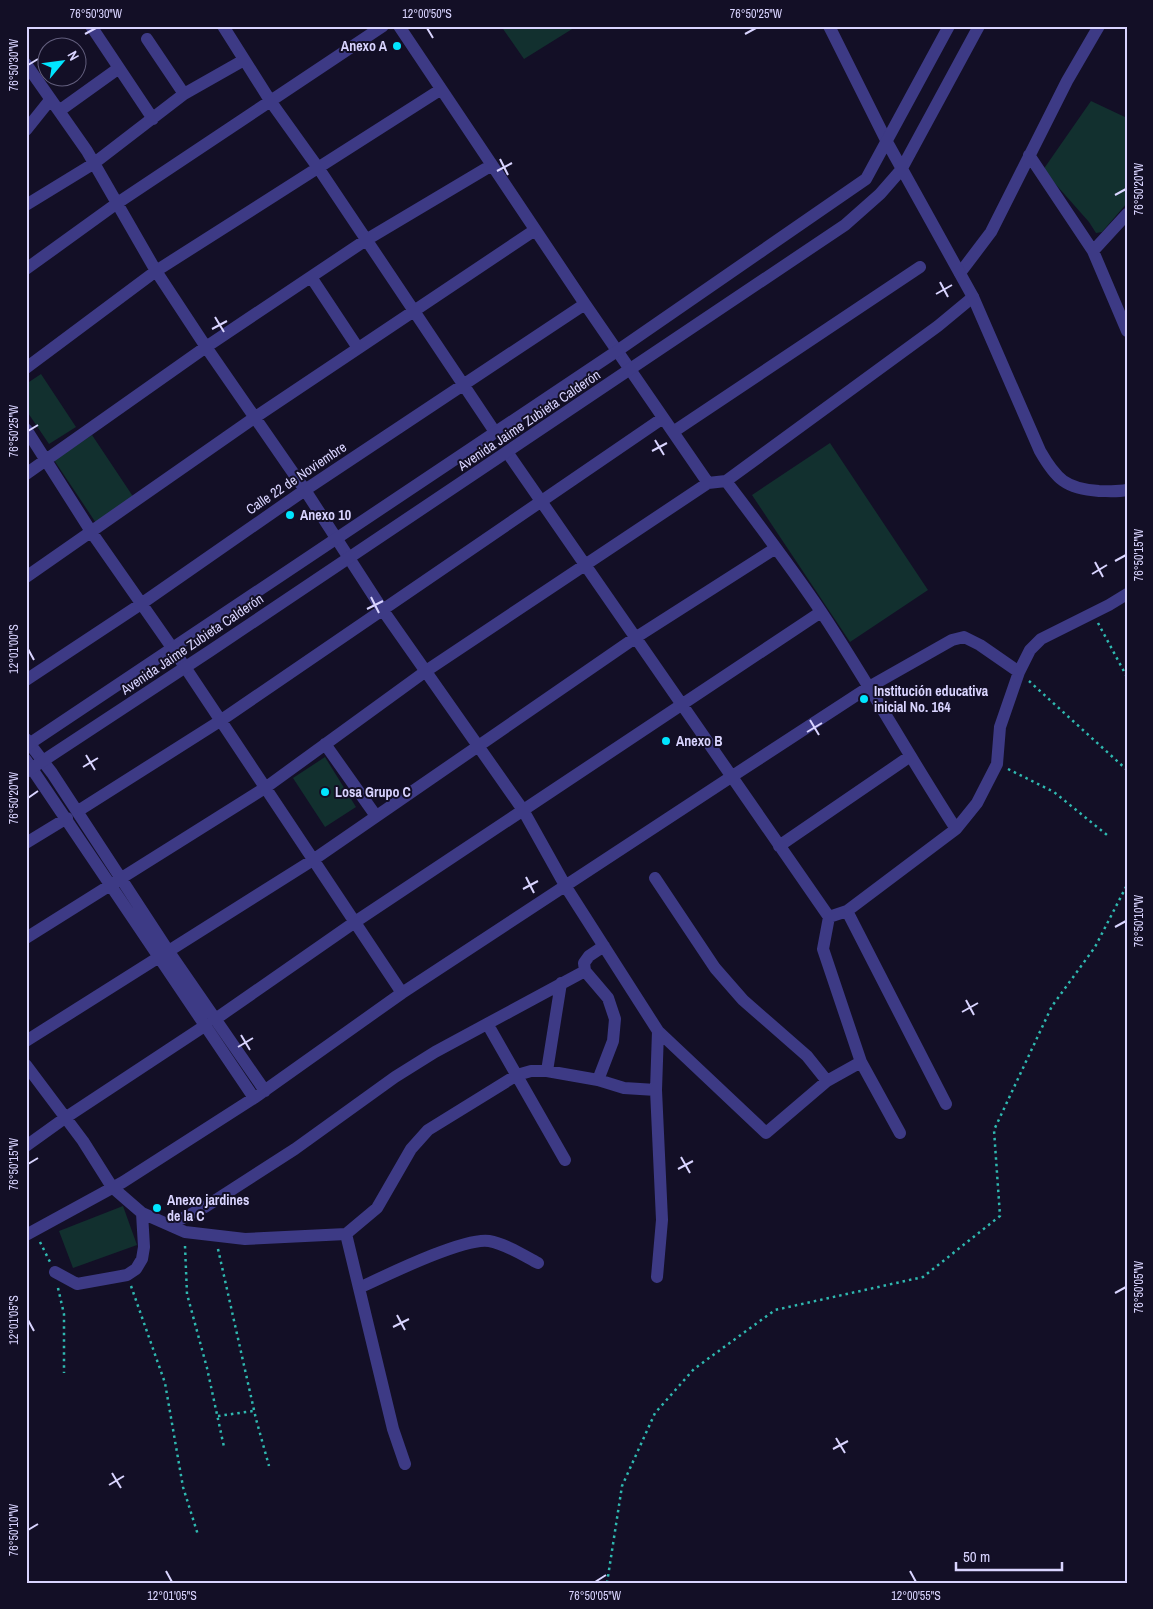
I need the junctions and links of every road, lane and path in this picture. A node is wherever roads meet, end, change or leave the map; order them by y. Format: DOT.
graph roads {
  1 [pos="91,26"];
  2 [pos="223,26"];
  3 [pos="383,26"];
  4 [pos="399,26"];
  5 [pos="829,26"];
  6 [pos="949,26"];
  7 [pos="979,26"];
  8 [pos="1099,26"];
  9 [pos="147,39"];
  10 [pos="244,60"];
  11 [pos="26,64"];
  12 [pos="119,68"];
  13 [pos="440,90"];
  14 [pos="184,94"];
  15 [pos="50,100"];
  16 [pos="271,102"];
  17 [pos="59,111"];
  18 [pos="153,119"];
  19 [pos="26,130"];
  20 [pos="888,142"];
  21 [pos="1029,155"];
  22 [pos="93,164"];
  23 [pos="492,165"];
  24 [pos="319,169"];
  25 [pos="901,170"];
  26 [pos="116,204"];
  27 [pos="26,205"];
  28 [pos="1127,214"];
  29 [pos="535,230"];
  30 [pos="366,240"];
  31 [pos="1093,252"];
  32 [pos="920,267"];
  33 [pos="26,269"];
  34 [pos="156,271"];
  35 [pos="960,272"];
  36 [pos="311,277"];
  37 [pos="973,297"];
  38 [pos="584,304"];
  39 [pos="414,311"];
  40 [pos="1127,331"];
  41 [pos="206,347"];
  42 [pos="358,348"];
  43 [pos="617,351"];
  44 [pos="26,368"];
  45 [pos="631,370"];
  46 [pos="462,385"];
  47 [pos="254,418"];
  48 [pos="663,418"];
  49 [pos="26,429"];
  50 [pos="495,432"];
  51 [pos="673,432"];
  52 [pos="507,452"];
  53 [pos="47,460"];
  54 [pos="26,474"];
  55 [pos="726,481"];
  56 [pos="708,483"];
  57 [pos="305,490"];
  58 [pos="1127,490"];
  59 [pos="542,501"];
  60 [pos="92,532"];
  61 [pos="337,538"];
  62 [pos="776,548"];
  63 [pos="349,557"];
  64 [pos="585,564"];
  65 [pos="26,577"];
  66 [pos="1127,594"];
  67 [pos="141,604"];
  68 [pos="382,609"];
  69 [pos="821,612"];
  70 [pos="1093,613"];
  71 [pos="635,638"];
  72 [pos="173,649"];
  73 [pos="185,668"];
  74 [pos="426,671"];
  75 [pos="1019,672"];
  76 [pos="1127,677"];
  77 [pos="26,680"];
  78 [pos="869,687"];
  79 [pos="683,705"];
  80 [pos="220,721"];
  81 [pos="27,743"];
  82 [pos="325,744"];
  83 [pos="478,745"];
  84 [pos="909,757"];
  85 [pos="43,760"];
  86 [pos="997,764"];
  87 [pos="28,766"];
  88 [pos="1127,770"];
  89 [pos="731,777"];
  90 [pos="265,788"];
  91 [pos="523,810"];
  92 [pos="78,812"];
  93 [pos="376,816"];
  94 [pos="67,818"];
  95 [pos="956,829"];
  96 [pos="1107,835"];
  97 [pos="26,843"];
  98 [pos="779,846"];
  99 [pos="313,860"];
  100 [pos="655,878"];
  101 [pos="117,882"];
  102 [pos="1127,885"];
  103 [pos="566,887"];
  104 [pos="847,911"];
  105 [pos="829,917"];
  106 [pos="355,922"];
  107 [pos="26,938"];
  108 [pos="604,946"];
  109 [pos="165,954"];
  110 [pos="585,971"];
  111 [pos="561,984"];
  112 [pos="402,993"];
  113 [pos="211,1021"];
  114 [pos="488,1025"];
  115 [pos="658,1031"];
  116 [pos="26,1041"];
  117 [pos="861,1062"];
  118 [pos="26,1065"];
  119 [pos="547,1071"];
  120 [pos="518,1075"];
  121 [pos="598,1080"];
  122 [pos="827,1081"];
  123 [pos="656,1090"];
  124 [pos="265,1091"];
  125 [pos="254,1098"];
  126 [pos="946,1104"];
  127 [pos="65,1118"];
  128 [pos="900,1133"];
  129 [pos="26,1146"];
  130 [pos="565,1160"];
  131 [pos="112,1187"];
  132 [pos="142,1213"];
  133 [pos="169,1225"];
  134 [pos="185,1232"];
  135 [pos="30,1233"];
  136 [pos="346,1234"];
  137 [pos="216,1235"];
  138 [pos="538,1263"];
  139 [pos="55,1272"];
  140 [pos="127,1275"];
  141 [pos="658,1277"];
  142 [pos="358,1288"];
  143 [pos="64,1374"];
  144 [pos="254,1411"];
  145 [pos="218,1416"];
  146 [pos="224,1447"];
  147 [pos="405,1464"];
  148 [pos="269,1466"];
  149 [pos="198,1535"];
  150 [pos="607,1583"];
  1 -- 12 [label="street"];
  2 -- 10 [label="street"];
  3 -- 16 [label="street"];
  4 -- 13 [label="street"];
  5 -- 20 [label="street"];
  6 -- 20 [label="street, Avenida Jaime Zubieta Calderón"];
  7 -- 25 [label="street, Avenida Jaime Zubieta Calderón"];
  8 -- 21 [label="street"];
  9 -- 14 [label="street"];
  10 -- 14 [label="street"];
  10 -- 16 [label="street"];
  11 -- 15 [label="street"];
  12 -- 17 [label="street"];
  12 -- 18 [label="street"];
  13 -- 23 [label="street"];
  13 -- 24 [label="street"];
  14 -- 18 [label="street"];
  15 -- 17 [label="street"];
  15 -- 19 [label="street"];
  16 -- 24 [label="street"];
  16 -- 26 [label="street"];
  17 -- 22 [label="street"];
  18 -- 22 [label="street"];
  20 -- 25 [label="street"];
  20 -- 43 [label="street, Avenida Jaime Zubieta Calderón"];
  21 -- 31 [label="street"];
  21 -- 35 [label="street"];
  22 -- 26 [label="street"];
  22 -- 27 [label="street"];
  23 -- 29 [label="street"];
  23 -- 30 [label="street"];
  24 -- 30 [label="street"];
  24 -- 34 [label="street"];
  25 -- 35 [label="street"];
  25 -- 45 [label="street, Avenida Jaime Zubieta Calderón"];
  26 -- 33 [label="street"];
  26 -- 34 [label="street"];
  28 -- 31 [label="street"];
  29 -- 38 [label="street"];
  29 -- 39 [label="street"];
  30 -- 36 [label="street"];
  30 -- 39 [label="street"];
  31 -- 40 [label="street"];
  32 -- 51 [label="street"];
  34 -- 41 [label="street"];
  34 -- 44 [label="street"];
  35 -- 37 [label="street"];
  36 -- 41 [label="street"];
  36 -- 42 [label="street"];
  37 -- 55 [label="street"];
  37 -- 58 [label="street"];
  38 -- 43 [label="street"];
  38 -- 46 [label="street, Calle 22 de Noviembre"];
  39 -- 42 [label="street"];
  39 -- 46 [label="street"];
  41 -- 47 [label="street"];
  41 -- 53 [label="street"];
  42 -- 47 [label="street"];
  43 -- 45 [label="street"];
  43 -- 50 [label="street, Avenida Jaime Zubieta Calderón"];
  45 -- 48 [label="street"];
  45 -- 52 [label="street, Avenida Jaime Zubieta Calderón"];
  46 -- 50 [label="street"];
  46 -- 57 [label="street, Calle 22 de Noviembre"];
  47 -- 57 [label="street"];
  47 -- 60 [label="street"];
  48 -- 51 [label="street"];
  48 -- 59 [label="street"];
  49 -- 53 [label="street"];
  50 -- 61 [label="street, Avenida Jaime Zubieta Calderón"];
  51 -- 56 [label="street"];
  52 -- 59 [label="street"];
  52 -- 63 [label="street, Avenida Jaime Zubieta Calderón"];
  53 -- 54 [label="street"];
  53 -- 60 [label="street"];
  55 -- 56 [label="street"];
  55 -- 62 [label="street"];
  56 -- 64 [label="street"];
  57 -- 61 [label="street"];
  57 -- 67 [label="street, Calle 22 de Noviembre"];
  59 -- 64 [label="street"];
  59 -- 68 [label="street"];
  60 -- 65 [label="street"];
  60 -- 67 [label="street"];
  61 -- 63 [label="street"];
  61 -- 72 [label="street, Avenida Jaime Zubieta Calderón"];
  62 -- 69 [label="street"];
  62 -- 71 [label="street"];
  63 -- 68 [label="street"];
  63 -- 73 [label="street, Avenida Jaime Zubieta Calderón"];
  64 -- 71 [label="street"];
  64 -- 74 [label="street"];
  66 -- 70 [label="street"];
  67 -- 72 [label="street"];
  67 -- 77 [label="street, Calle 22 de Noviembre"];
  68 -- 74 [label="street"];
  68 -- 80 [label="street"];
  69 -- 78 [label="street"];
  69 -- 79 [label="street"];
  70 -- 75 [label="street"];
  70 -- 76 [label="path"];
  71 -- 79 [label="street"];
  71 -- 83 [label="street"];
  72 -- 73 [label="street"];
  72 -- 81 [label="street, Avenida Jaime Zubieta Calderón"];
  73 -- 80 [label="street"];
  73 -- 85 [label="street, Avenida Jaime Zubieta Calderón"];
  74 -- 82 [label="street"];
  74 -- 83 [label="street"];
  75 -- 78 [label="street"];
  75 -- 86 [label="street"];
  75 -- 88 [label="path"];
  78 -- 84 [label="street"];
  78 -- 89 [label="street"];
  79 -- 89 [label="street"];
  79 -- 91 [label="street"];
  80 -- 90 [label="street"];
  80 -- 92 [label="street"];
  81 -- 85 [label="street"];
  82 -- 90 [label="street"];
  82 -- 93 [label="street"];
  83 -- 91 [label="street"];
  83 -- 93 [label="street"];
  84 -- 95 [label="street"];
  84 -- 98 [label="street"];
  85 -- 87 [label="street, Avenida Jaime Zubieta Calderón"];
  85 -- 92 [label="street"];
  86 -- 95 [label="street"];
  86 -- 96 [label="path"];
  87 -- 94 [label="street"];
  89 -- 98 [label="street"];
  89 -- 103 [label="street"];
  90 -- 99 [label="street"];
  90 -- 101 [label="street"];
  91 -- 103 [label="street"];
  91 -- 106 [label="street"];
  92 -- 101 [label="street"];
  93 -- 99 [label="street"];
  94 -- 97 [label="street"];
  94 -- 101 [label="street"];
  95 -- 104 [label="street"];
  98 -- 105 [label="street"];
  99 -- 106 [label="street"];
  99 -- 109 [label="street"];
  100 -- 122 [label="street"];
  101 -- 107 [label="street"];
  101 -- 109 [label="street"];
  102 -- 150 [label="path"];
  103 -- 108 [label="street"];
  103 -- 112 [label="street"];
  104 -- 105 [label="street"];
  104 -- 126 [label="street"];
  105 -- 117 [label="street"];
  106 -- 112 [label="street"];
  106 -- 113 [label="street"];
  108 -- 110 [label="street"];
  108 -- 115 [label="street"];
  109 -- 113 [label="street"];
  109 -- 116 [label="street"];
  110 -- 111 [label="street"];
  110 -- 121 [label="street"];
  111 -- 114 [label="street"];
  111 -- 119 [label="street"];
  112 -- 124 [label="street"];
  113 -- 124 [label="street"];
  113 -- 125 [label="street"];
  113 -- 127 [label="street"];
  114 -- 120 [label="street"];
  114 -- 133 [label="street"];
  115 -- 122 [label="street"];
  115 -- 123 [label="street"];
  117 -- 122 [label="street"];
  117 -- 128 [label="street"];
  118 -- 127 [label="street"];
  119 -- 120 [label="street"];
  119 -- 121 [label="street"];
  120 -- 130 [label="street"];
  120 -- 136 [label="street"];
  121 -- 123 [label="street"];
  123 -- 141 [label="street"];
  124 -- 125 [label="street"];
  125 -- 131 [label="street"];
  127 -- 129 [label="street"];
  127 -- 131 [label="street"];
  131 -- 132 [label="street"];
  131 -- 135 [label="street"];
  132 -- 133 [label="street"];
  132 -- 140 [label="street"];
  133 -- 134 [label="street"];
  134 -- 137 [label="street"];
  134 -- 145 [label="path"];
  135 -- 139 [label="path"];
  136 -- 137 [label="street"];
  136 -- 142 [label="street"];
  137 -- 144 [label="path"];
  138 -- 142 [label="street"];
  139 -- 140 [label="street"];
  139 -- 143 [label="path"];
  140 -- 149 [label="path"];
  142 -- 147 [label="street"];
  144 -- 145 [label="path"];
  144 -- 148 [label="path"];
  145 -- 146 [label="path"];
}
